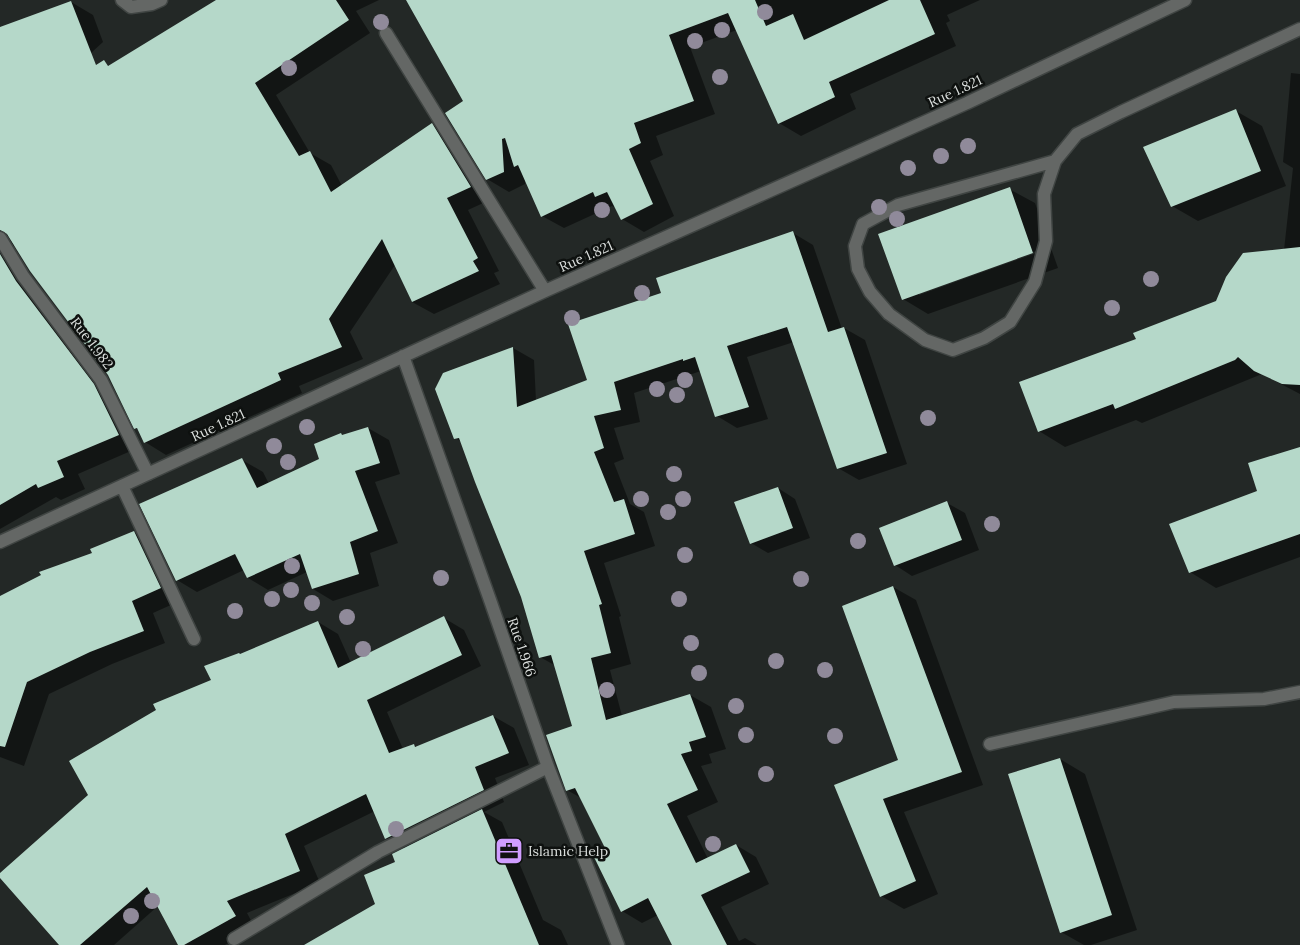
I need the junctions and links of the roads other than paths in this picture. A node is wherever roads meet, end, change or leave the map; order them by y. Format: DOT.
graph roads {
  1 [pos="122,0"];
  2 [pos="161,0"];
  3 [pos="1185,0"];
  4 [pos="1300,29"];
  5 [pos="386,33"];
  6 [pos="1055,161"];
  7 [pos="0,238"];
  8 [pos="545,291"];
  9 [pos="403,356"];
  10 [pos="148,474"];
  11 [pos="122,486"];
  12 [pos="0,542"];
  13 [pos="194,639"];
  14 [pos="1300,692"];
  15 [pos="990,744"];
  16 [pos="548,768"];
  17 [pos="234,939"];
  18 [pos="618,945"];
  1 -- 2 [label="street"];
  3 -- 8 [label="street, Rue 1.821"];
  4 -- 6 [label="street"];
  5 -- 8 [label="street"];
  6 -- 6 [label="street"];
  7 -- 10 [label="street, Rue 1.982"];
  8 -- 9 [label="street, Rue 1.821"];
  9 -- 10 [label="street, Rue 1.821"];
  9 -- 16 [label="street, Rue 1.966"];
  10 -- 11 [label="street, Rue 1.821"];
  11 -- 12 [label="street, Rue 1.821"];
  11 -- 13 [label="street"];
  14 -- 15 [label="street"];
  16 -- 17 [label="street"];
  16 -- 18 [label="street, Rue 1.966"];
}
